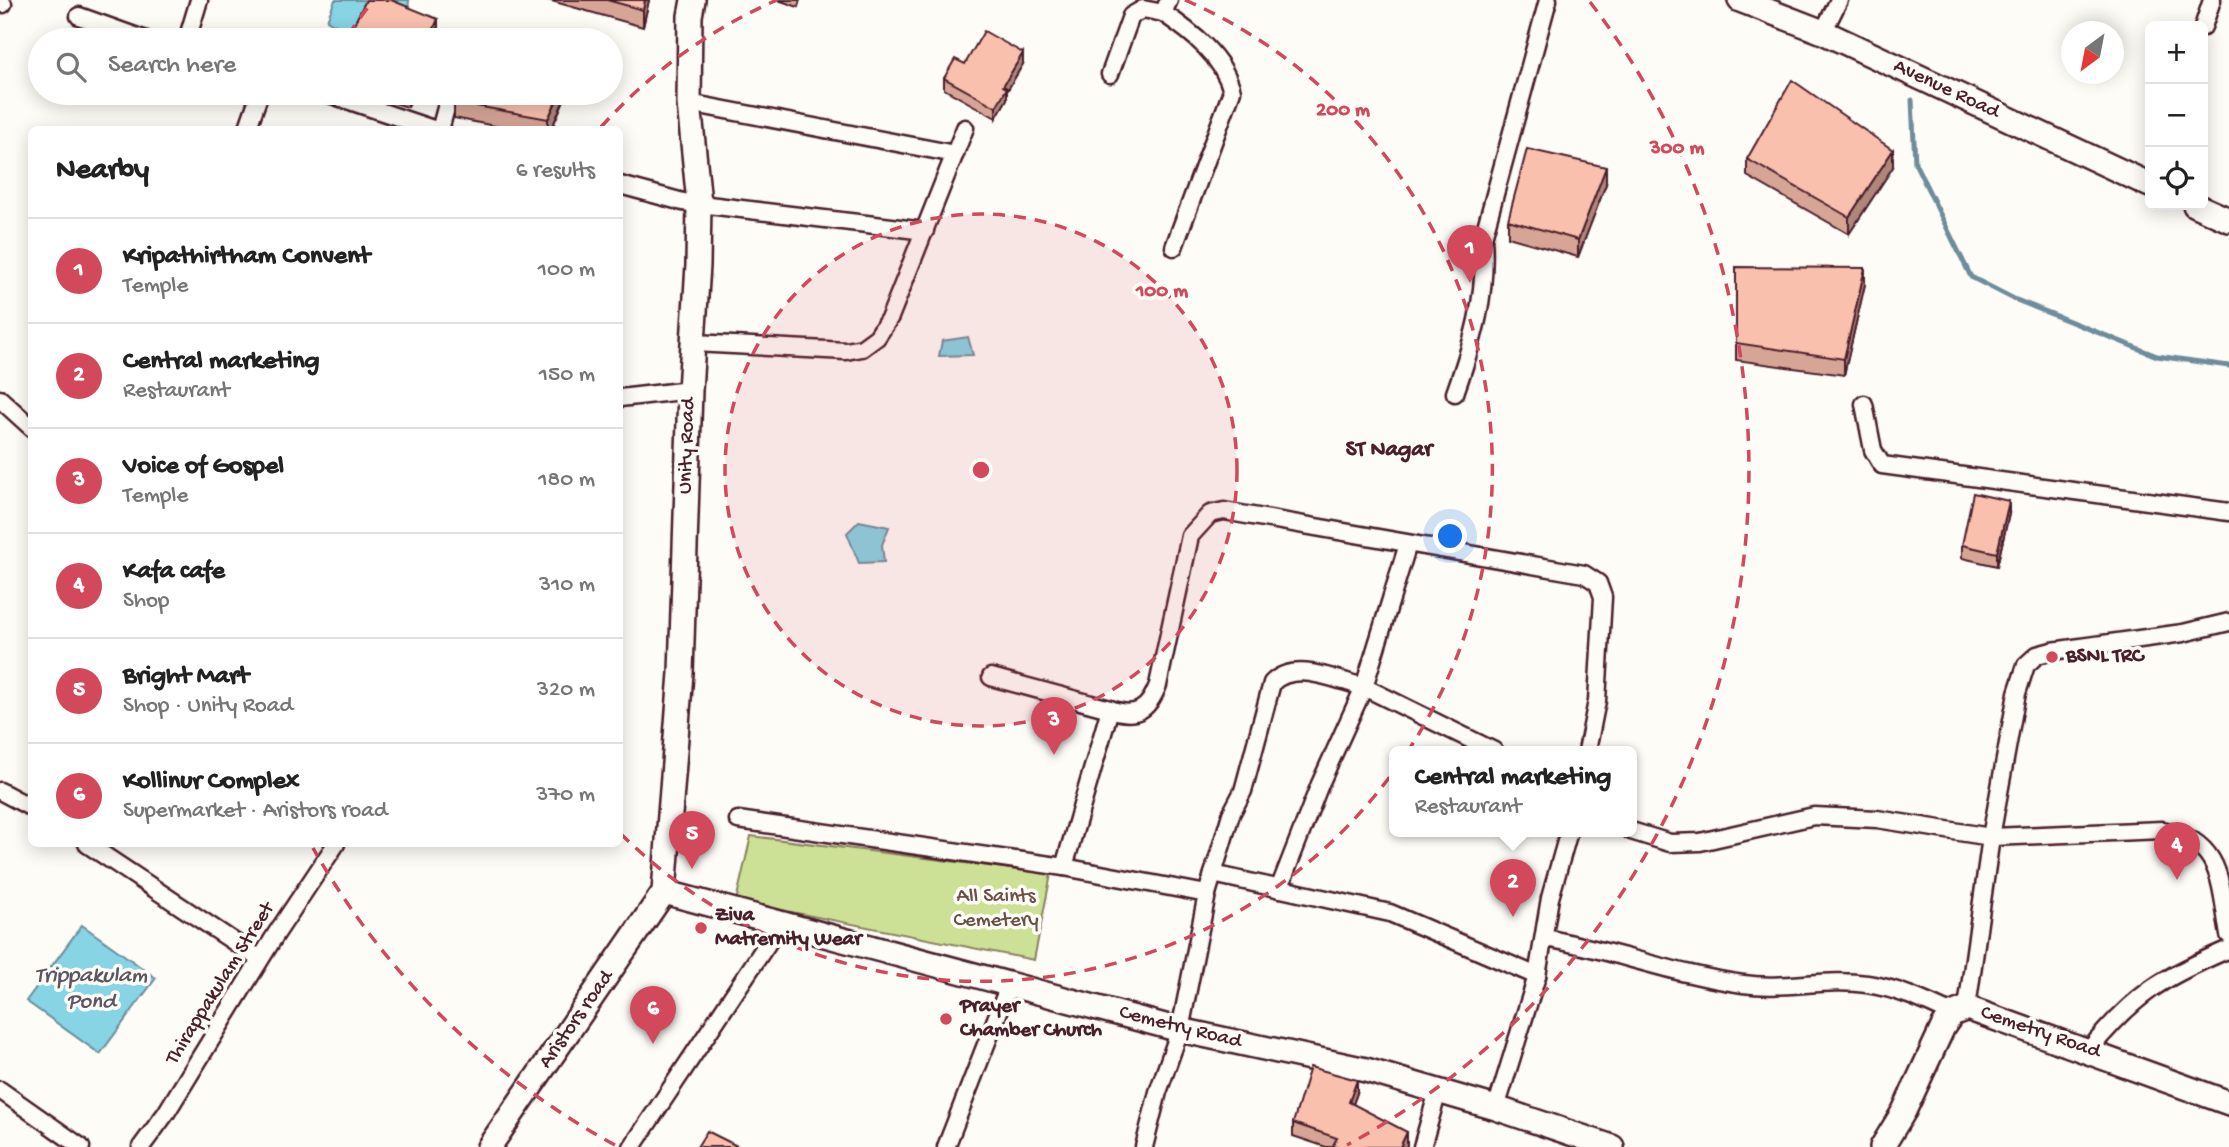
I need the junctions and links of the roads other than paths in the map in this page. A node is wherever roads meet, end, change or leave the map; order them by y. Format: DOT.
graph roads {
  1 [pos="199,0"];
  2 [pos="693,0"];
  3 [pos="1548,0"];
  4 [pos="1740,0"];
  5 [pos="1839,0"];
  6 [pos="2212,0"];
  7 [pos="1166,6"];
  8 [pos="79,16"];
  9 [pos="2205,21"];
  10 [pos="112,28"];
  11 [pos="191,28"];
  12 [pos="1823,32"];
  13 [pos="1110,74"];
  14 [pos="689,103"];
  15 [pos="256,105"];
  16 [pos="362,105"];
  17 [pos="446,105"];
  18 [pos="248,126"];
  19 [pos="426,126"];
  20 [pos="439,126"];
  21 [pos="965,128"];
  22 [pos="955,154"];
  23 [pos="2145,183"];
  24 [pos="623,185"];
  25 [pos="699,203"];
  26 [pos="2206,210"];
  27 [pos="2229,220"];
  28 [pos="925,231"];
  29 [pos="1174,247"];
  30 [pos="694,343"];
  31 [pos="690,390"];
  32 [pos="1455,393"];
  33 [pos="623,398"];
  34 [pos="0,399"];
  35 [pos="1864,404"];
  36 [pos="28,424"];
  37 [pos="2229,512"];
  38 [pos="1408,544"];
  39 [pos="2229,622"];
  40 [pos="991,677"];
  41 [pos="1364,687"];
  42 [pos="1110,709"];
  43 [pos="1484,746"];
  44 [pos="1588,746"];
  45 [pos="0,791"];
  46 [pos="28,806"];
  47 [pos="738,820"];
  48 [pos="1637,833"];
  49 [pos="1567,837"];
  50 [pos="1991,837"];
  51 [pos="92,847"];
  52 [pos="335,847"];
  53 [pos="1064,867"];
  54 [pos="1213,874"];
  55 [pos="1279,889"];
  56 [pos="664,892"];
  57 [pos="1207,894"];
  58 [pos="781,923"];
  59 [pos="2229,935"];
  60 [pos="1545,938"];
  61 [pos="2229,949"];
  62 [pos="260,959"];
  63 [pos="1537,976"];
  64 [pos="1010,983"];
  65 [pos="1960,1011"];
  66 [pos="1180,1030"];
  67 [pos="2090,1049"];
  68 [pos="0,1090"];
  69 [pos="1438,1091"];
  70 [pos="2229,1102"];
  71 [pos="1496,1108"];
  72 [pos="81,1147"];
  73 [pos="141,1147"];
  74 [pos="489,1147"];
  75 [pos="632,1147"];
  76 [pos="946,1147"];
  77 [pos="1144,1147"];
  78 [pos="1422,1147"];
  79 [pos="1612,1147"];
  80 [pos="1882,1147"];
  1 -- 11 [label="street"];
  2 -- 14 [label="street, Unity Road"];
  3 -- 32 [label="street"];
  4 -- 12 [label="street, Avenue Road"];
  5 -- 12 [label="street"];
  6 -- 9 [label="street"];
  7 -- 13 [label="street"];
  7 -- 29 [label="street"];
  8 -- 10 [label="street"];
  12 -- 23 [label="street, Avenue Road"];
  14 -- 22 [label="street"];
  14 -- 25 [label="street, Unity Road"];
  15 -- 18 [label="street"];
  16 -- 19 [label="street"];
  17 -- 20 [label="street"];
  21 -- 22 [label="street"];
  22 -- 28 [label="street"];
  24 -- 25 [label="street"];
  25 -- 28 [label="street"];
  25 -- 30 [label="street, Unity Road"];
  26 -- 27 [label="street"];
  28 -- 30 [label="street"];
  30 -- 31 [label="street, Unity Road"];
  31 -- 33 [label="street"];
  31 -- 56 [label="street, Unity Road"];
  34 -- 36 [label="street"];
  35 -- 37 [label="street"];
  38 -- 41 [label="street"];
  38 -- 42 [label="street"];
  38 -- 44 [label="street"];
  39 -- 50 [label="street"];
  40 -- 42 [label="street"];
  41 -- 43 [label="street"];
  41 -- 54 [label="street"];
  41 -- 55 [label="street"];
  42 -- 53 [label="street"];
  45 -- 46 [label="street"];
  47 -- 53 [label="street"];
  48 -- 50 [label="street"];
  49 -- 60 [label="street"];
  50 -- 59 [label="street"];
  50 -- 65 [label="street"];
  51 -- 62 [label="street"];
  52 -- 62 [label="street, Thirappakulam Street"];
  53 -- 57 [label="street"];
  54 -- 55 [label="street"];
  54 -- 57 [label="street"];
  55 -- 63 [label="street"];
  56 -- 58 [label="street, Cemetry Road"];
  56 -- 74 [label="street, Aristors road"];
  57 -- 66 [label="street"];
  58 -- 64 [label="street, Cemetry Road"];
  58 -- 75 [label="street"];
  60 -- 63 [label="street"];
  60 -- 65 [label="street"];
  61 -- 67 [label="street"];
  62 -- 73 [label="street, Thirappakulam Street"];
  63 -- 71 [label="street"];
  64 -- 66 [label="street, Cemetry Road"];
  64 -- 76 [label="street"];
  65 -- 67 [label="street, Cemetry Road"];
  65 -- 80 [label="street, Cemetry Road"];
  66 -- 69 [label="street, Cemetry Road"];
  66 -- 77 [label="street"];
  67 -- 70 [label="street, Cemetry Road"];
  68 -- 72 [label="street"];
  69 -- 71 [label="street, Cemetry Road"];
  69 -- 78 [label="street"];
  71 -- 79 [label="street, Cemetry Road"];
}
